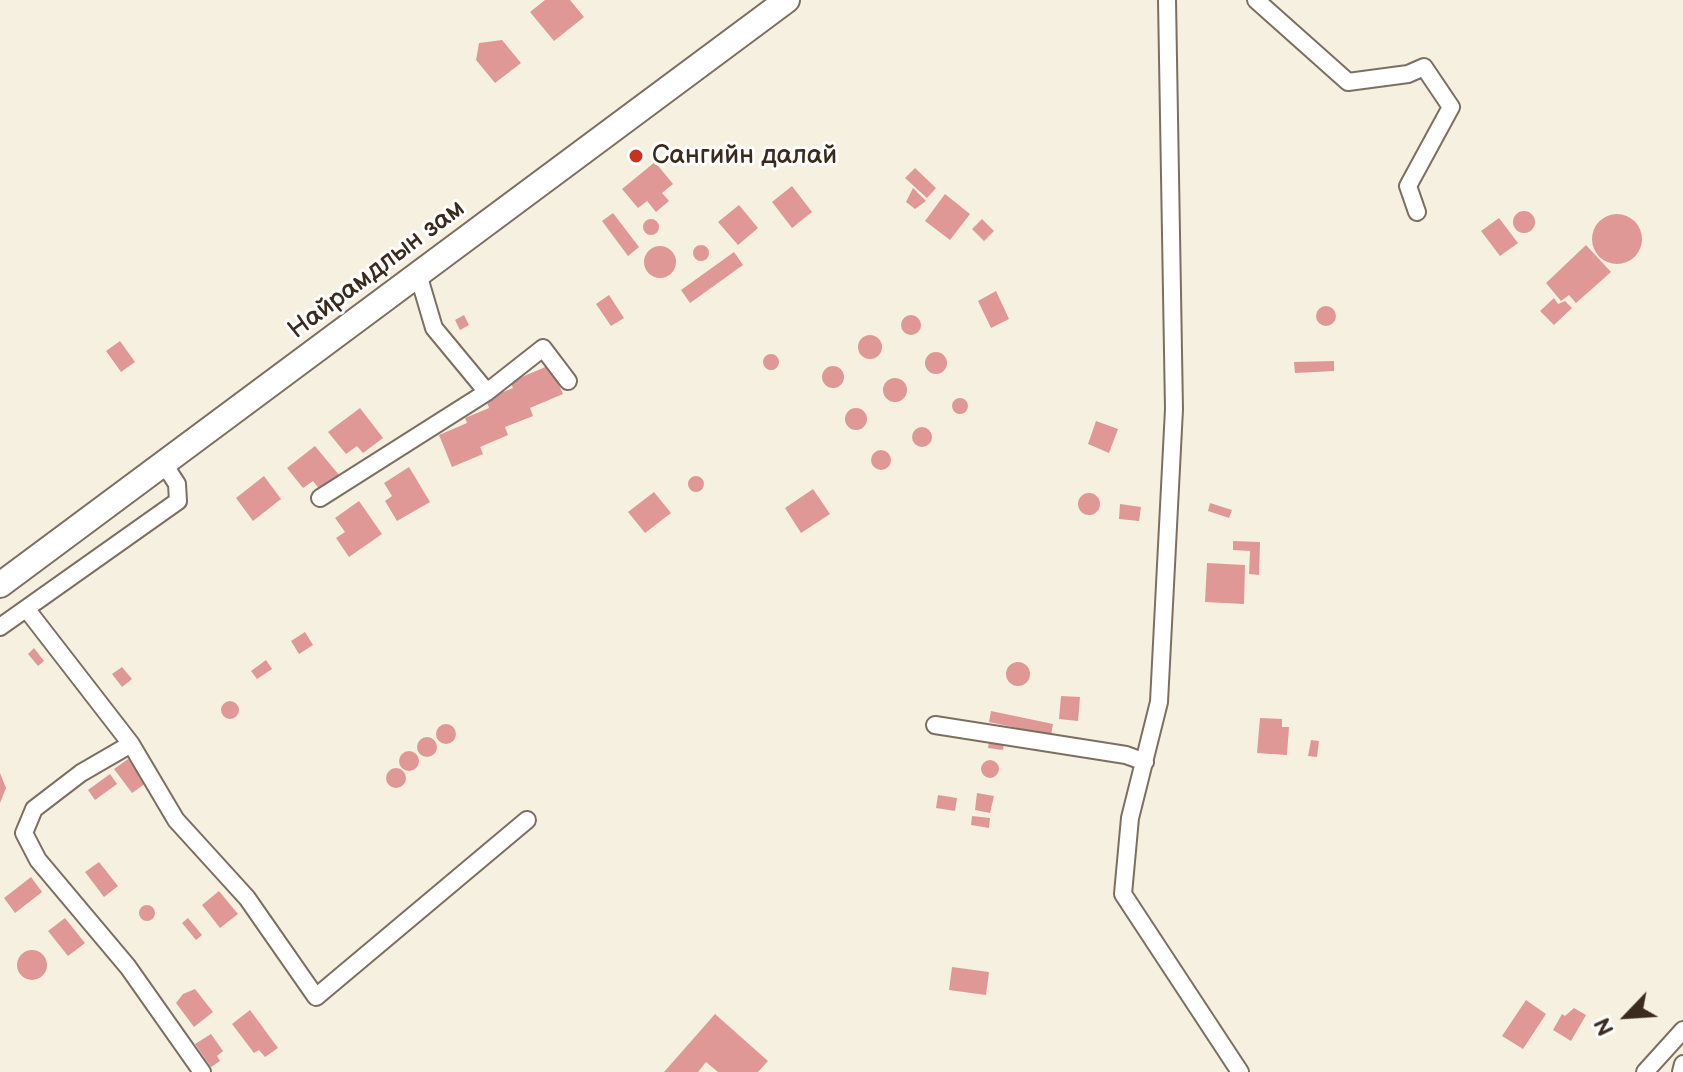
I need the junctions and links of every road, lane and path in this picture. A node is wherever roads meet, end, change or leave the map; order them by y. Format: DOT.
graph roads {
  1 [pos="787,0"];
  2 [pos="1167,0"];
  3 [pos="1256,0"];
  4 [pos="1417,212"];
  5 [pos="418,274"];
  6 [pos="568,381"];
  7 [pos="487,392"];
  8 [pos="164,464"];
  9 [pos="320,498"];
  10 [pos="0,585"];
  11 [pos="28,611"];
  12 [pos="0,627"];
  13 [pos="935,725"];
  14 [pos="131,744"];
  15 [pos="1145,762"];
  16 [pos="527,820"];
  17 [pos="1683,1030"];
  18 [pos="1683,1064"];
  19 [pos="1241,1071"];
  20 [pos="202,1072"];
  21 [pos="1645,1072"];
  22 [pos="1681,1072"];
  1 -- 5 [label="main road, Найрамдлын зам"];
  2 -- 15 [label="street"];
  3 -- 4 [label="street"];
  5 -- 7 [label="street"];
  5 -- 8 [label="main road, Найрамдлын зам"];
  6 -- 7 [label="street"];
  7 -- 9 [label="street"];
  8 -- 10 [label="main road, Найрамдлын зам"];
  8 -- 11 [label="street"];
  11 -- 12 [label="street"];
  11 -- 14 [label="street"];
  13 -- 15 [label="street"];
  14 -- 16 [label="street"];
  14 -- 20 [label="street"];
  15 -- 19 [label="street"];
  17 -- 21 [label="street"];
  18 -- 22 [label="street"];
}
